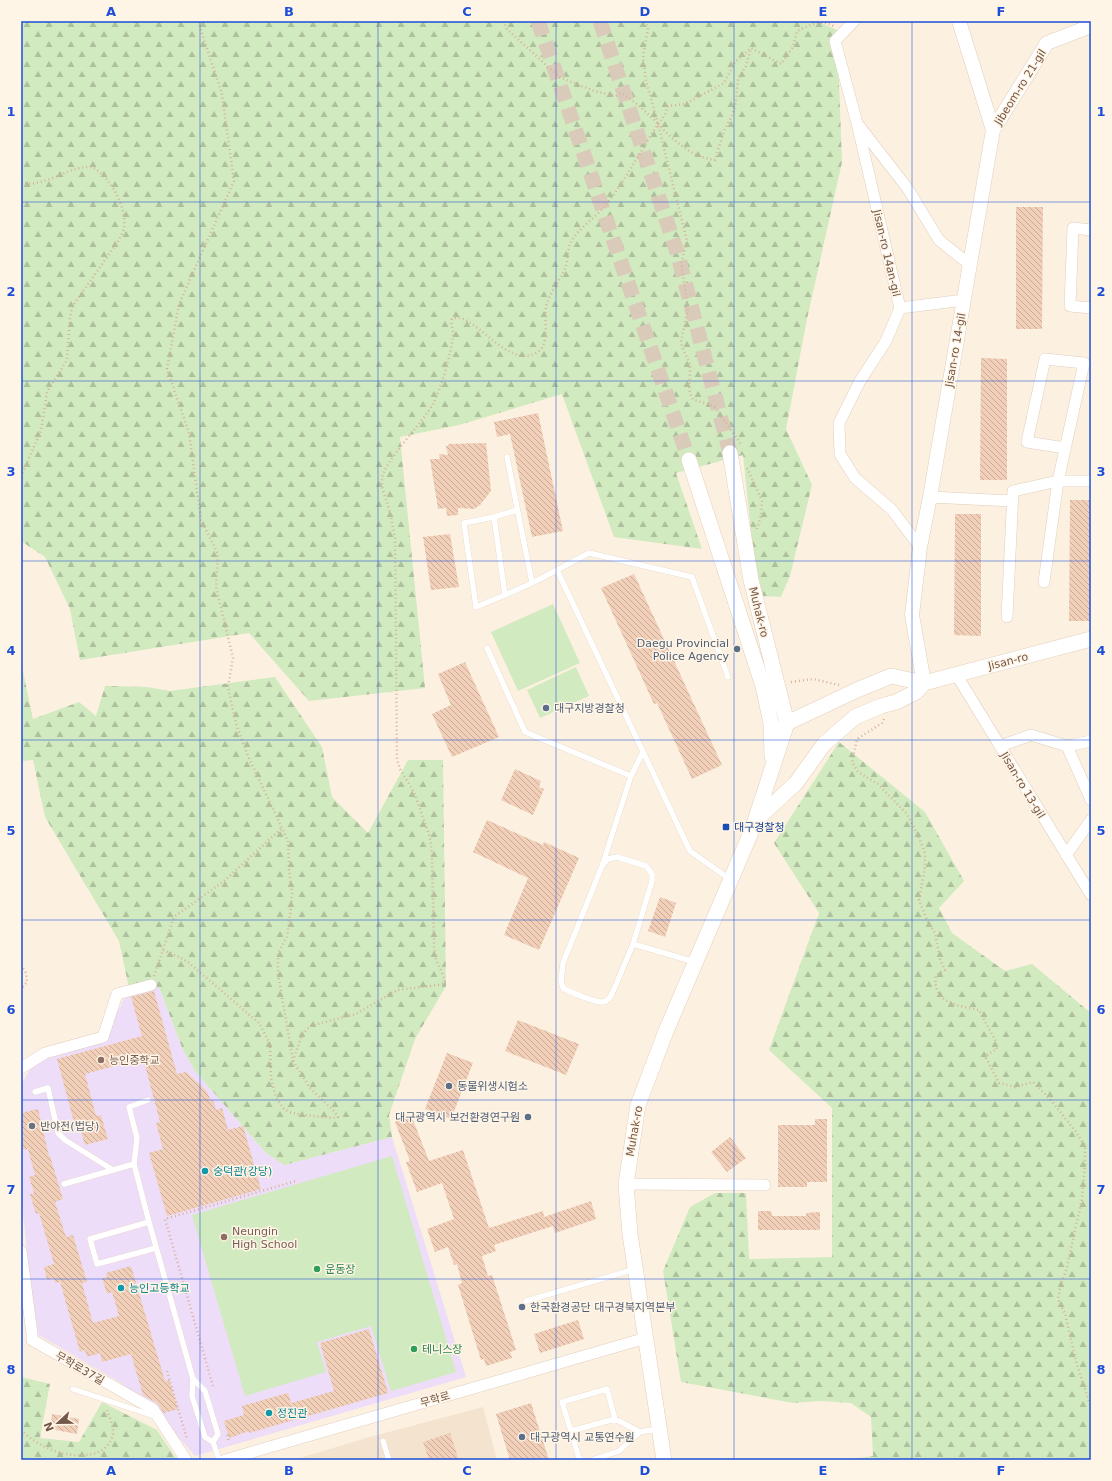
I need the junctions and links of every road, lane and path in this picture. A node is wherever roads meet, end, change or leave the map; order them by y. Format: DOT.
graph roads {
  1 [pos="198,21"];
  2 [pos="503,21"];
  3 [pos="645,21"];
  4 [pos="854,21"];
  5 [pos="958,21"];
  6 [pos="1091,26"];
  7 [pos="844,32"];
  8 [pos="858,123"];
  9 [pos="658,124"];
  10 [pos="993,130"];
  11 [pos="21,183"];
  12 [pos="1091,230"];
  13 [pos="970,265"];
  14 [pos="964,300"];
  15 [pos="900,308"];
  16 [pos="1091,308"];
  17 [pos="1065,448"];
  18 [pos="736,449"];
  19 [pos="508,457"];
  20 [pos="688,460"];
  21 [pos="747,466"];
  22 [pos="21,476"];
  23 [pos="1058,481"];
  24 [pos="1091,481"];
  25 [pos="930,497"];
  26 [pos="1012,501"];
  27 [pos="517,510"];
  28 [pos="494,517"];
  29 [pos="757,530"];
  30 [pos="920,547"];
  31 [pos="557,570"];
  32 [pos="1044,582"];
  33 [pos="532,583"];
  34 [pos="505,595"];
  35 [pos="1007,617"];
  36 [pos="1091,639"];
  37 [pos="486,648"];
  38 [pos="956,674"];
  39 [pos="728,677"];
  40 [pos="784,681"];
  41 [pos="924,683"];
  42 [pos="851,693"];
  43 [pos="896,702"];
  44 [pos="787,723"];
  45 [pos="772,737"];
  46 [pos="1091,741"];
  47 [pos="1000,746"];
  48 [pos="1067,746"];
  49 [pos="643,752"];
  50 [pos="772,767"];
  51 [pos="630,776"];
  52 [pos="796,783"];
  53 [pos="1091,800"];
  54 [pos="1091,820"];
  55 [pos="755,821"];
  56 [pos="282,828"];
  57 [pos="1066,855"];
  58 [pos="602,866"];
  59 [pos="731,880"];
  60 [pos="1088,884"];
  61 [pos="1091,895"];
  62 [pos="633,944"];
  63 [pos="163,950"];
  64 [pos="695,962"];
  65 [pos="21,965"];
  66 [pos="151,985"];
  67 [pos="21,989"];
  68 [pos="21,1068"];
  69 [pos="35,1092"];
  70 [pos="148,1100"];
  71 [pos="134,1164"];
  72 [pos="113,1170"];
  73 [pos="296,1180"];
  74 [pos="64,1184"];
  75 [pos="626,1184"];
  76 [pos="765,1185"];
  77 [pos="149,1222"];
  78 [pos="156,1248"];
  79 [pos="21,1251"];
  80 [pos="635,1269"];
  81 [pos="526,1301"];
  82 [pos="646,1338"];
  83 [pos="167,1371"];
  84 [pos="193,1379"];
  85 [pos="73,1389"];
  86 [pos="214,1390"];
  87 [pos="102,1399"];
  88 [pos="1091,1407"];
  89 [pos="159,1418"];
  90 [pos="615,1419"];
  91 [pos="659,1429"];
  92 [pos="21,1430"];
  93 [pos="571,1431"];
  94 [pos="640,1432"];
  95 [pos="227,1435"];
  96 [pos="383,1441"];
  97 [pos="188,1442"];
  98 [pos="213,1442"];
  99 [pos="229,1442"];
  100 [pos="186,1460"];
  101 [pos="219,1460"];
  102 [pos="225,1460"];
  103 [pos="389,1460"];
  104 [pos="581,1460"];
  105 [pos="592,1460"];
  106 [pos="664,1460"];
  1 -- 56 [label="path"];
  2 -- 9 [label="path"];
  3 -- 9 [label="path"];
  4 -- 7 [label="street, Jisan-ro 14an-gil"];
  5 -- 10 [label="street, Jisan-ro 14-gil"];
  6 -- 10 [label="street, Jibeom-ro 21-gil"];
  7 -- 8 [label="street, Jisan-ro 14an-gil"];
  7 -- 9 [label="path"];
  8 -- 13 [label="street"];
  8 -- 15 [label="street, Jisan-ro 14an-gil"];
  9 -- 18 [label="path"];
  10 -- 13 [label="street, Jisan-ro 14-gil"];
  11 -- 22 [label="path"];
  12 -- 16 [label="street"];
  13 -- 14 [label="street, Jisan-ro 14-gil"];
  14 -- 15 [label="street"];
  14 -- 25 [label="street, Jisan-ro 14-gil"];
  15 -- 30 [label="street, Jisan-ro 14an-gil"];
  17 -- 17 [label="street"];
  17 -- 23 [label="street"];
  18 -- 44 [label="main road, Muhak-ro"];
  19 -- 27 [label="lane"];
  20 -- 45 [label="main road, Muhak-ro"];
  21 -- 29 [label="path"];
  23 -- 24 [label="street"];
  23 -- 26 [label="street"];
  23 -- 32 [label="street"];
  25 -- 26 [label="street"];
  25 -- 30 [label="street, Jisan-ro 14-gil"];
  26 -- 35 [label="street"];
  27 -- 28 [label="lane"];
  27 -- 33 [label="lane"];
  28 -- 34 [label="lane"];
  28 -- 34 [label="lane"];
  30 -- 41 [label="street, Jisan-ro 14-gil"];
  31 -- 33 [label="lane"];
  31 -- 39 [label="lane"];
  31 -- 49 [label="lane"];
  33 -- 34 [label="lane"];
  36 -- 38 [label="main road, Jisan-ro"];
  37 -- 51 [label="lane"];
  38 -- 41 [label="main road, Jisan-ro"];
  38 -- 47 [label="street, Jisan-ro 13-gil"];
  40 -- 42 [label="path"];
  41 -- 42 [label="main road, Jisan-ro"];
  41 -- 43 [label="main road, Jisan-ro"];
  42 -- 44 [label="main road, Jisan-ro"];
  43 -- 52 [label="main road, Jisan-ro"];
  43 -- 88 [label="path"];
  44 -- 45 [label="main road, Jisan-ro"];
  44 -- 50 [label="main road, Muhak-ro"];
  45 -- 50 [label="main road, Muhak-ro"];
  46 -- 48 [label="street"];
  47 -- 48 [label="street"];
  47 -- 57 [label="street, Jisan-ro 13-gil"];
  48 -- 53 [label="street"];
  49 -- 51 [label="lane"];
  49 -- 59 [label="lane"];
  50 -- 55 [label="main road, Muhak-ro"];
  51 -- 58 [label="lane"];
  52 -- 55 [label="main road, Muhak-ro"];
  54 -- 57 [label="street"];
  55 -- 59 [label="main road, Muhak-ro"];
  56 -- 63 [label="path"];
  56 -- 63 [label="path"];
  57 -- 60 [label="street, Jisan-ro 13-gil"];
  58 -- 62 [label="lane"];
  58 -- 62 [label="lane"];
  59 -- 64 [label="main road, Muhak-ro"];
  60 -- 61 [label="street, Jisan-ro 13-gil"];
  62 -- 64 [label="lane"];
  63 -- 66 [label="path"];
  64 -- 75 [label="main road, Muhak-ro"];
  65 -- 67 [label="path"];
  66 -- 68 [label="street"];
  69 -- 72 [label="lane"];
  70 -- 71 [label="lane"];
  71 -- 72 [label="lane"];
  71 -- 77 [label="lane"];
  72 -- 74 [label="lane"];
  73 -- 86 [label="path"];
  75 -- 76 [label="street"];
  75 -- 80 [label="main road, Muhak-ro"];
  77 -- 78 [label="lane"];
  77 -- 78 [label="lane"];
  78 -- 84 [label="lane"];
  79 -- 89 [label="street, 무학로37길"];
  80 -- 81 [label="lane"];
  80 -- 82 [label="main road, Muhak-ro"];
  82 -- 91 [label="main road, Muhak-ro"];
  82 -- 102 [label="street, 무학로"];
  83 -- 97 [label="path"];
  84 -- 98 [label="lane"];
  84 -- 98 [label="lane"];
  85 -- 87 [label="lane"];
  87 -- 89 [label="lane"];
  87 -- 92 [label="path"];
  89 -- 100 [label="street, 무학로37길"];
  90 -- 93 [label="lane"];
  90 -- 93 [label="lane"];
  90 -- 94 [label="lane"];
  91 -- 94 [label="lane"];
  91 -- 106 [label="main road, Muhak-ro"];
  93 -- 104 [label="lane"];
  94 -- 105 [label="lane"];
  95 -- 99 [label="path"];
  96 -- 103 [label="lane"];
  98 -- 101 [label="lane"];
}
